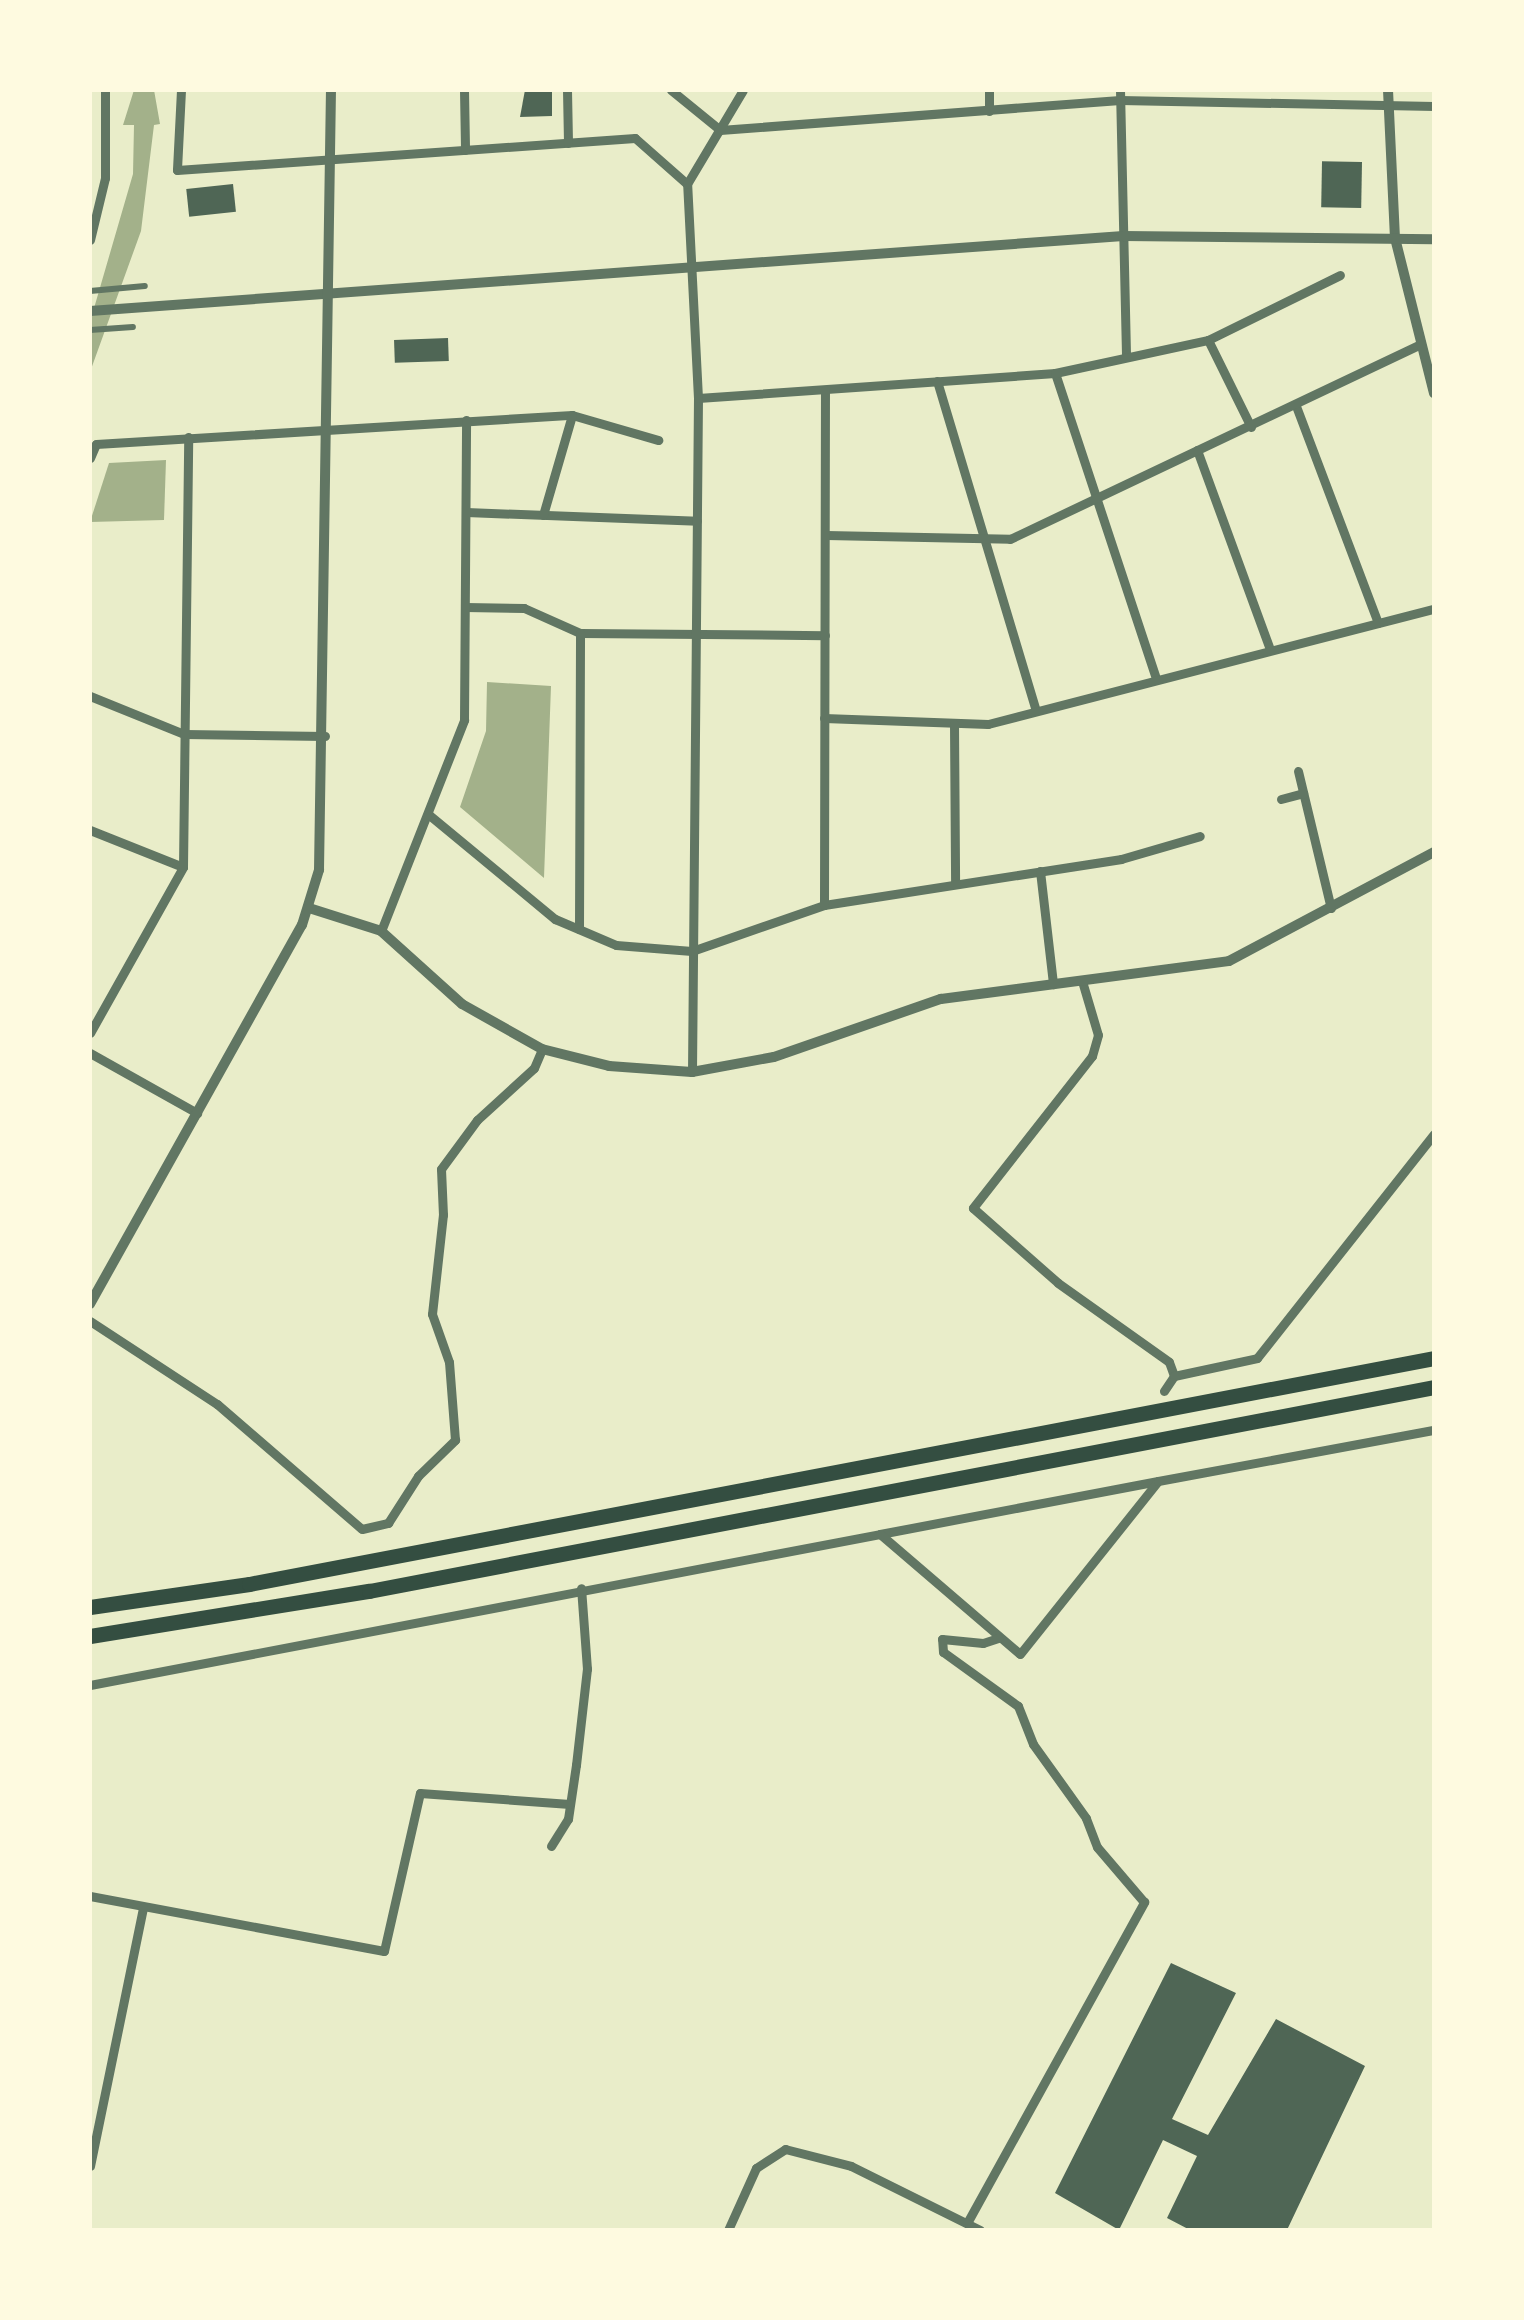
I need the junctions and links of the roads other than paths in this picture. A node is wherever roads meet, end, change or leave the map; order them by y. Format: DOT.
graph roads {
  1 [pos="105,90"];
  2 [pos="180,90"];
  3 [pos="331,90"];
  4 [pos="464,90"];
  5 [pos="566,90"];
  6 [pos="671,90"];
  7 [pos="743,90"];
  8 [pos="988,90"];
  9 [pos="1250,90"];
  10 [pos="1388,90"];
  11 [pos="1120,95"];
  12 [pos="1251,102"];
  13 [pos="1388,105"];
  14 [pos="1434,106"];
  15 [pos="989,111"];
  16 [pos="720,130"];
  17 [pos="568,143"];
  18 [pos="105,147"];
  19 [pos="90,148"];
  20 [pos="466,150"];
  21 [pos="330,159"];
  22 [pos="687,184"];
  23 [pos="1123,236"];
  24 [pos="1395,238"];
  25 [pos="1434,238"];
  26 [pos="90,240"];
  27 [pos="693,266"];
  28 [pos="1340,276"];
  29 [pos="145,286"];
  30 [pos="90,291"];
  31 [pos="328,293"];
  32 [pos="90,310"];
  33 [pos="133,327"];
  34 [pos="90,330"];
  35 [pos="1208,340"];
  36 [pos="1422,344"];
  37 [pos="1126,357"];
  38 [pos="1056,374"];
  39 [pos="938,382"];
  40 [pos="825,390"];
  41 [pos="1434,393"];
  42 [pos="698,398"];
  43 [pos="1296,406"];
  44 [pos="572,415"];
  45 [pos="466,420"];
  46 [pos="327,427"];
  47 [pos="1250,427"];
  48 [pos="188,437"];
  49 [pos="658,440"];
  50 [pos="1197,450"];
  51 [pos="90,458"];
  52 [pos="1097,498"];
  53 [pos="466,512"];
  54 [pos="544,516"];
  55 [pos="697,521"];
  56 [pos="826,535"];
  57 [pos="986,540"];
  58 [pos="466,607"];
  59 [pos="1434,609"];
  60 [pos="1378,623"];
  61 [pos="580,633"];
  62 [pos="694,633"];
  63 [pos="825,635"];
  64 [pos="1270,650"];
  65 [pos="1156,679"];
  66 [pos="90,696"];
  67 [pos="1036,710"];
  68 [pos="824,718"];
  69 [pos="954,724"];
  70 [pos="184,734"];
  71 [pos="325,736"];
  72 [pos="1298,771"];
  73 [pos="1304,793"];
  74 [pos="1281,799"];
  75 [pos="428,814"];
  76 [pos="90,830"];
  77 [pos="1200,836"];
  78 [pos="1434,852"];
  79 [pos="183,867"];
  80 [pos="1040,871"];
  81 [pos="955,881"];
  82 [pos="824,906"];
  83 [pos="309,908"];
  84 [pos="1331,908"];
  85 [pos="579,930"];
  86 [pos="381,931"];
  87 [pos="692,951"];
  88 [pos="1082,980"];
  89 [pos="1053,984"];
  90 [pos="90,1033"];
  91 [pos="542,1048"];
  92 [pos="90,1052"];
  93 [pos="692,1072"];
  94 [pos="198,1113"];
  95 [pos="1434,1134"];
  96 [pos="90,1304"];
  97 [pos="90,1321"];
  98 [pos="1434,1358"];
  99 [pos="1174,1376"];
  100 [pos="1434,1387"];
  101 [pos="1164,1391"];
  102 [pos="1434,1430"];
  103 [pos="1158,1481"];
  104 [pos="880,1534"];
  105 [pos="581,1588"];
  106 [pos="90,1607"];
  107 [pos="90,1636"];
  108 [pos="998,1638"];
  109 [pos="90,1685"];
  110 [pos="570,1804"];
  111 [pos="551,1846"];
  112 [pos="90,1896"];
  113 [pos="143,1907"];
  114 [pos="90,2166"];
  115 [pos="968,2224"];
  116 [pos="728,2230"];
  117 [pos="980,2230"];
  1 -- 18 [label="street"];
  2 -- 21 [label="street"];
  3 -- 21 [label="street"];
  4 -- 20 [label="street"];
  5 -- 17 [label="street"];
  6 -- 16 [label="street"];
  7 -- 16 [label="street"];
  8 -- 15 [label="street"];
  9 -- 12 [label="street"];
  10 -- 13 [label="street"];
  11 -- 12 [label="street"];
  11 -- 15 [label="street"];
  11 -- 23 [label="street"];
  12 -- 13 [label="street"];
  13 -- 14 [label="street"];
  13 -- 24 [label="street"];
  15 -- 16 [label="street"];
  16 -- 22 [label="street"];
  17 -- 20 [label="street"];
  17 -- 22 [label="street"];
  18 -- 19 [label="street"];
  18 -- 26 [label="street"];
  20 -- 21 [label="street"];
  21 -- 31 [label="street"];
  22 -- 27 [label="street"];
  23 -- 24 [label="street"];
  23 -- 27 [label="street"];
  23 -- 37 [label="street"];
  24 -- 25 [label="street"];
  24 -- 36 [label="street"];
  27 -- 31 [label="street"];
  27 -- 42 [label="street"];
  28 -- 35 [label="street"];
  29 -- 30 [label="street"];
  31 -- 32 [label="street"];
  31 -- 46 [label="street"];
  33 -- 34 [label="street"];
  35 -- 37 [label="street"];
  35 -- 47 [label="street"];
  36 -- 41 [label="street"];
  36 -- 43 [label="street"];
  37 -- 38 [label="street"];
  38 -- 39 [label="street"];
  38 -- 52 [label="street"];
  39 -- 40 [label="street"];
  39 -- 57 [label="street"];
  40 -- 42 [label="street"];
  40 -- 56 [label="street"];
  42 -- 55 [label="street"];
  43 -- 47 [label="street"];
  43 -- 60 [label="street"];
  44 -- 45 [label="street"];
  44 -- 49 [label="street"];
  44 -- 54 [label="street"];
  45 -- 46 [label="street"];
  45 -- 53 [label="street"];
  46 -- 48 [label="street"];
  46 -- 71 [label="street"];
  47 -- 50 [label="street"];
  48 -- 51 [label="street"];
  48 -- 70 [label="street"];
  50 -- 52 [label="street"];
  50 -- 64 [label="street"];
  52 -- 57 [label="street"];
  52 -- 65 [label="street"];
  53 -- 54 [label="street"];
  53 -- 58 [label="street"];
  54 -- 55 [label="street"];
  55 -- 62 [label="street"];
  56 -- 57 [label="street"];
  56 -- 63 [label="street"];
  57 -- 67 [label="street"];
  58 -- 61 [label="street"];
  58 -- 75 [label="street"];
  59 -- 60 [label="street"];
  60 -- 64 [label="street"];
  61 -- 62 [label="street"];
  61 -- 85 [label="street"];
  62 -- 63 [label="street"];
  62 -- 87 [label="street"];
  63 -- 68 [label="street"];
  64 -- 65 [label="street"];
  65 -- 67 [label="street"];
  66 -- 70 [label="street"];
  67 -- 69 [label="street"];
  68 -- 69 [label="street"];
  68 -- 82 [label="street"];
  69 -- 81 [label="street"];
  70 -- 71 [label="street"];
  70 -- 79 [label="street"];
  71 -- 83 [label="street"];
  72 -- 73 [label="street"];
  73 -- 74 [label="street"];
  73 -- 84 [label="street"];
  75 -- 85 [label="street"];
  75 -- 86 [label="street"];
  76 -- 79 [label="street"];
  77 -- 80 [label="street"];
  78 -- 84 [label="street"];
  79 -- 90 [label="street"];
  80 -- 81 [label="street"];
  80 -- 89 [label="street"];
  81 -- 82 [label="street"];
  82 -- 87 [label="street"];
  83 -- 86 [label="street"];
  83 -- 94 [label="street"];
  84 -- 88 [label="street"];
  85 -- 87 [label="street"];
  86 -- 91 [label="street"];
  87 -- 93 [label="street"];
  88 -- 89 [label="street"];
  88 -- 99 [label="street"];
  89 -- 93 [label="street"];
  91 -- 93 [label="street"];
  91 -- 97 [label="street"];
  92 -- 94 [label="street"];
  94 -- 96 [label="street"];
  95 -- 99 [label="street"];
  98 -- 106 [label="highway"];
  99 -- 101 [label="street"];
  100 -- 107 [label="highway"];
  102 -- 103 [label="street"];
  103 -- 104 [label="street"];
  103 -- 108 [label="street"];
  104 -- 105 [label="street"];
  104 -- 108 [label="street"];
  105 -- 109 [label="street"];
  105 -- 110 [label="street"];
  108 -- 115 [label="street"];
  110 -- 111 [label="street"];
  110 -- 113 [label="street"];
  112 -- 113 [label="street"];
  113 -- 114 [label="street"];
  115 -- 116 [label="street"];
  115 -- 117 [label="street"];
}
